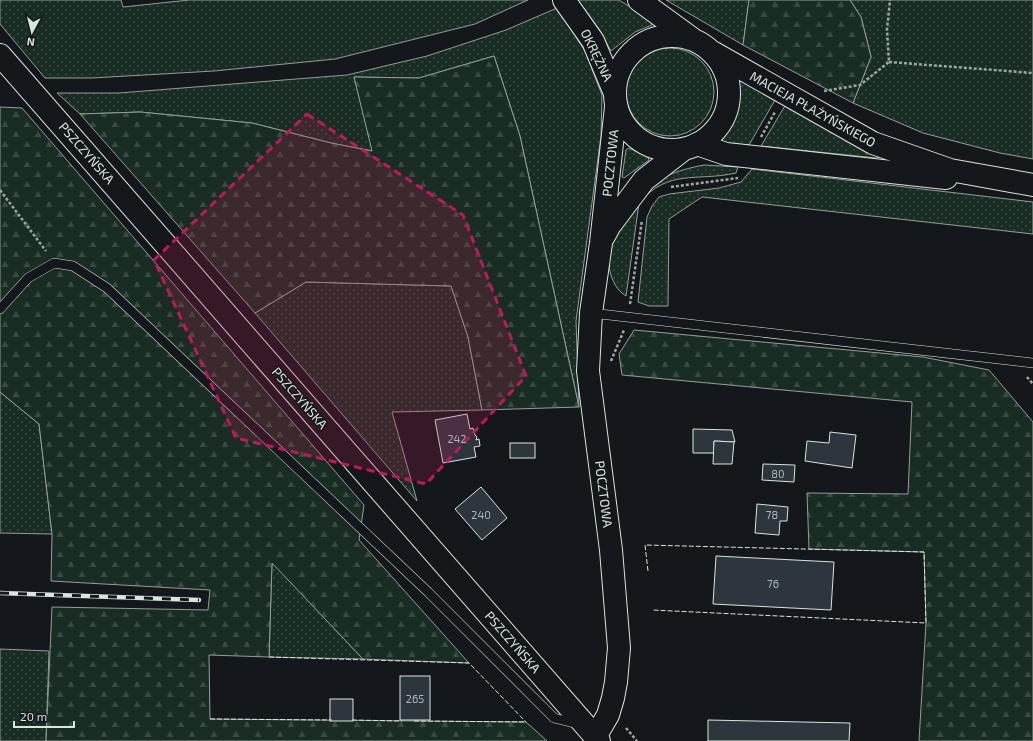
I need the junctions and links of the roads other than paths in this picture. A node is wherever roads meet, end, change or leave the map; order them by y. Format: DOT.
graph roads {
  1 [pos="564,0"];
  2 [pos="639,0"];
  3 [pos="693,40"];
  4 [pos="712,53"];
  5 [pos="0,55"];
  6 [pos="615,99"];
  7 [pos="690,146"];
  8 [pos="1033,186"];
  9 [pos="601,243"];
  10 [pos="0,309"];
  11 [pos="591,313"];
  12 [pos="1033,363"];
  13 [pos="594,736"];
  1 -- 6 [label="street, OKRĘŻNA"];
  2 -- 3 [label="street"];
  3 -- 4 [label="street"];
  3 -- 6 [label="street"];
  4 -- 7 [label="street"];
  4 -- 8 [label="street, MACIEJA PŁAŻYŃSKIEGO"];
  5 -- 13 [label="street, PSZCZYŃSKA"];
  6 -- 7 [label="street"];
  6 -- 9 [label="street, POCZTOWA"];
  7 -- 8 [label="street, MACIEJA PŁAŻYŃSKIEGO"];
  7 -- 9 [label="street, POCZTOWA"];
  9 -- 11 [label="street, POCZTOWA"];
  10 -- 13 [label="lane"];
  11 -- 12 [label="lane"];
  11 -- 13 [label="street, POCZTOWA"];
}
